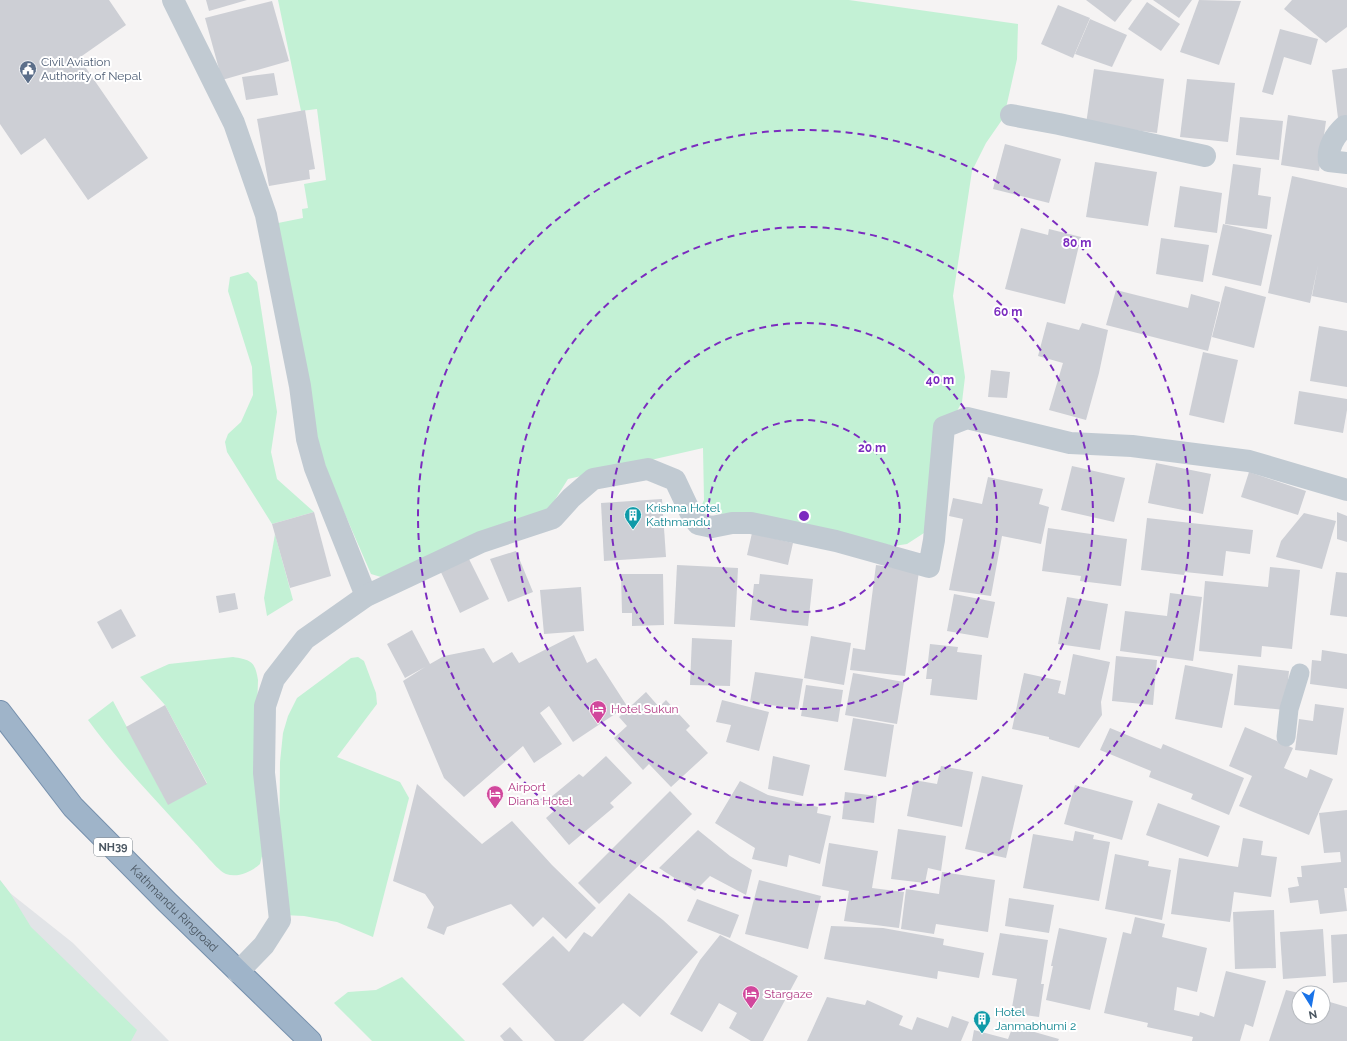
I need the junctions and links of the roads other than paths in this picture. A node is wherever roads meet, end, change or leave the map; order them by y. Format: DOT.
graph roads {
  1 [pos="173,0"];
  2 [pos="1011,115"];
  3 [pos="1345,126"];
  4 [pos="1205,156"];
  5 [pos="1347,163"];
  6 [pos="1347,490"];
  7 [pos="366,596"];
  8 [pos="1300,673"];
  9 [pos="0,712"];
  10 [pos="1286,737"];
  11 [pos="238,972"];
  12 [pos="310,1041"];
  1 -- 7 [label="street"];
  2 -- 4 [label="street"];
  3 -- 5 [label="street"];
  6 -- 7 [label="street"];
  7 -- 11 [label="street"];
  8 -- 10 [label="street"];
  9 -- 11 [label="highway, Kathmandu Ringroad / NH39"];
  11 -- 12 [label="highway, Kathmandu Ringroad / NH39"];
}
